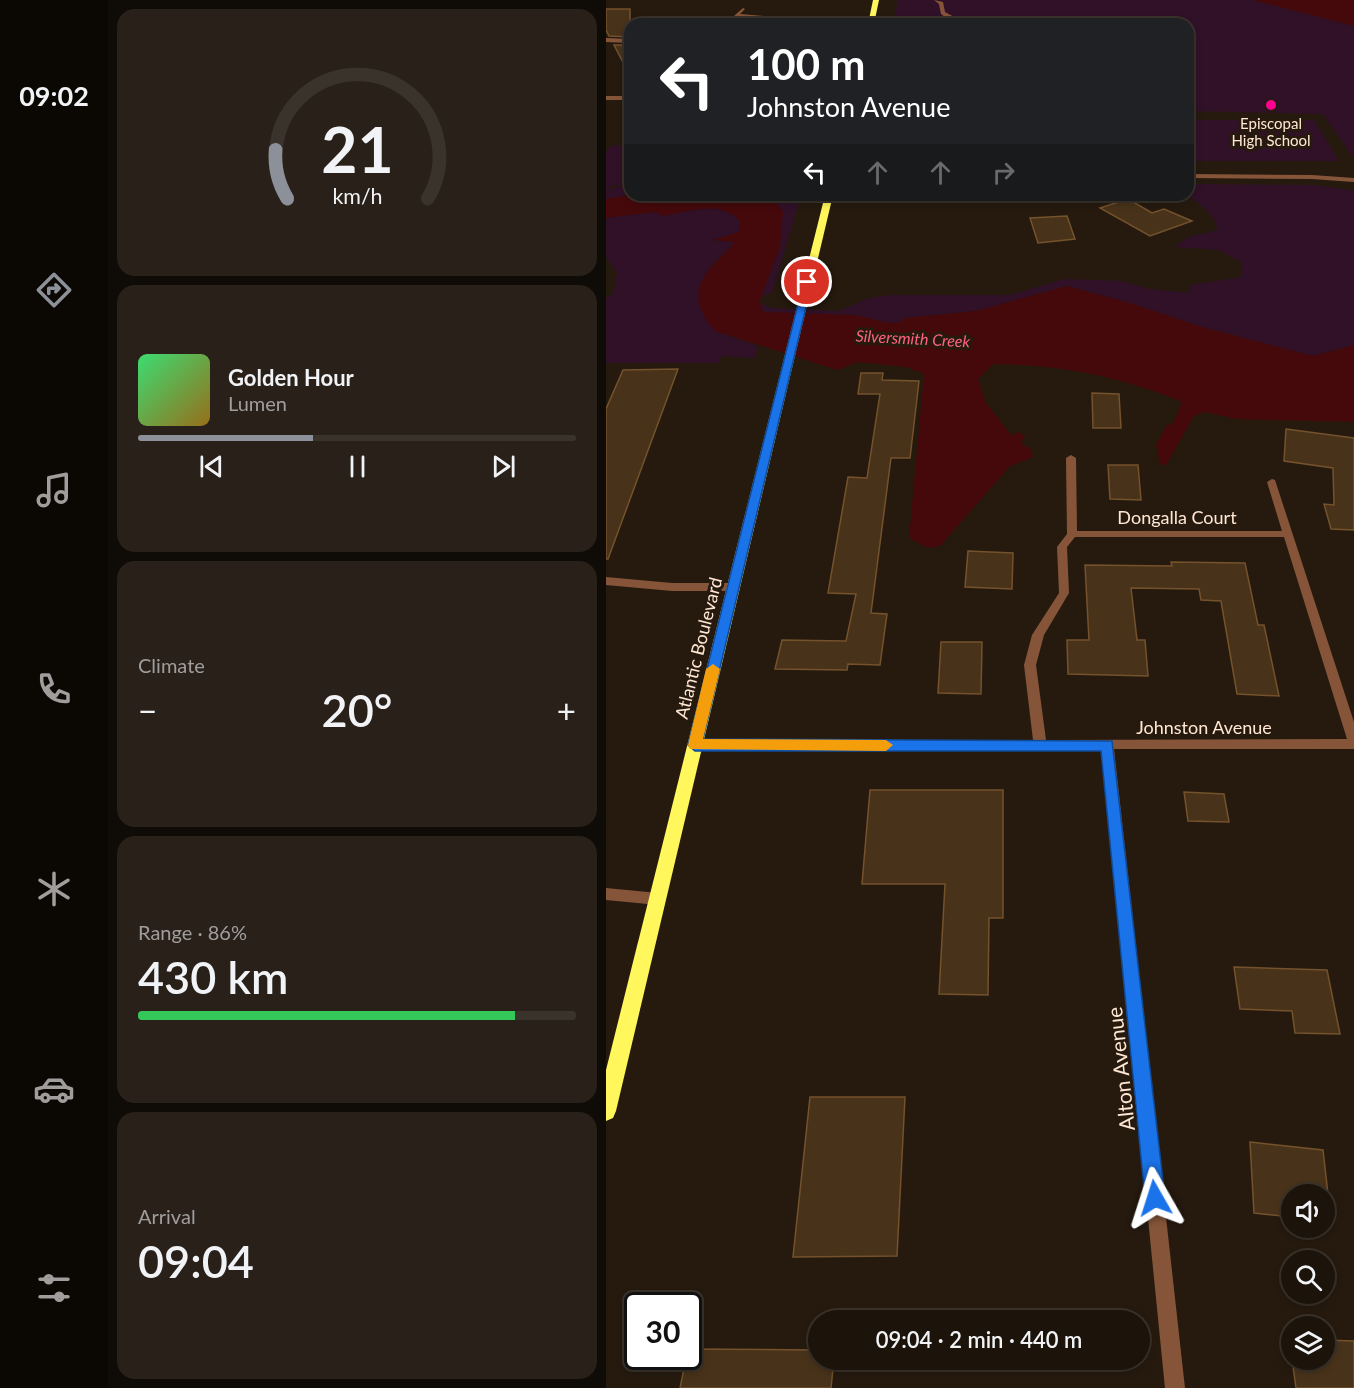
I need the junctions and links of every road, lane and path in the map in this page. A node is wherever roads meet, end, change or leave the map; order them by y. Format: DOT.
graph roads {
  1 [pos="876,0"];
  2 [pos="936,0"];
  3 [pos="743,9"];
  4 [pos="774,18"];
  5 [pos="872,18"];
  6 [pos="952,18"];
  7 [pos="606,40"];
  8 [pos="624,40"];
  9 [pos="606,98"];
  10 [pos="624,98"];
  11 [pos="1194,176"];
  12 [pos="1354,180"];
  13 [pos="828,201"];
  14 [pos="1071,458"];
  15 [pos="1272,482"];
  16 [pos="1072,534"];
  17 [pos="1288,534"];
  18 [pos="606,581"];
  19 [pos="733,587"];
  20 [pos="1354,742"];
  21 [pos="695,745"];
  22 [pos="1040,745"];
  23 [pos="1107,745"];
  24 [pos="606,894"];
  25 [pos="658,899"];
  26 [pos="606,1111"];
  27 [pos="1175,1388"];
  1 -- 5 [label="main road"];
  2 -- 6 [label="street"];
  3 -- 4 [label="street"];
  7 -- 8 [label="street"];
  9 -- 10 [label="street"];
  11 -- 12 [label="street"];
  13 -- 19 [label="main road, Atlantic Boulevard"];
  14 -- 16 [label="street"];
  15 -- 17 [label="street"];
  16 -- 17 [label="street, Dongalla Court"];
  16 -- 22 [label="street"];
  17 -- 20 [label="street"];
  18 -- 19 [label="street"];
  19 -- 21 [label="main road, Atlantic Boulevard"];
  20 -- 23 [label="street, Johnston Avenue"];
  21 -- 22 [label="street, Johnston Avenue"];
  21 -- 25 [label="main road, Atlantic Boulevard"];
  22 -- 23 [label="street, Johnston Avenue"];
  23 -- 27 [label="street, Alton Avenue"];
  24 -- 25 [label="street"];
  25 -- 26 [label="main road, Atlantic Boulevard"];
}
